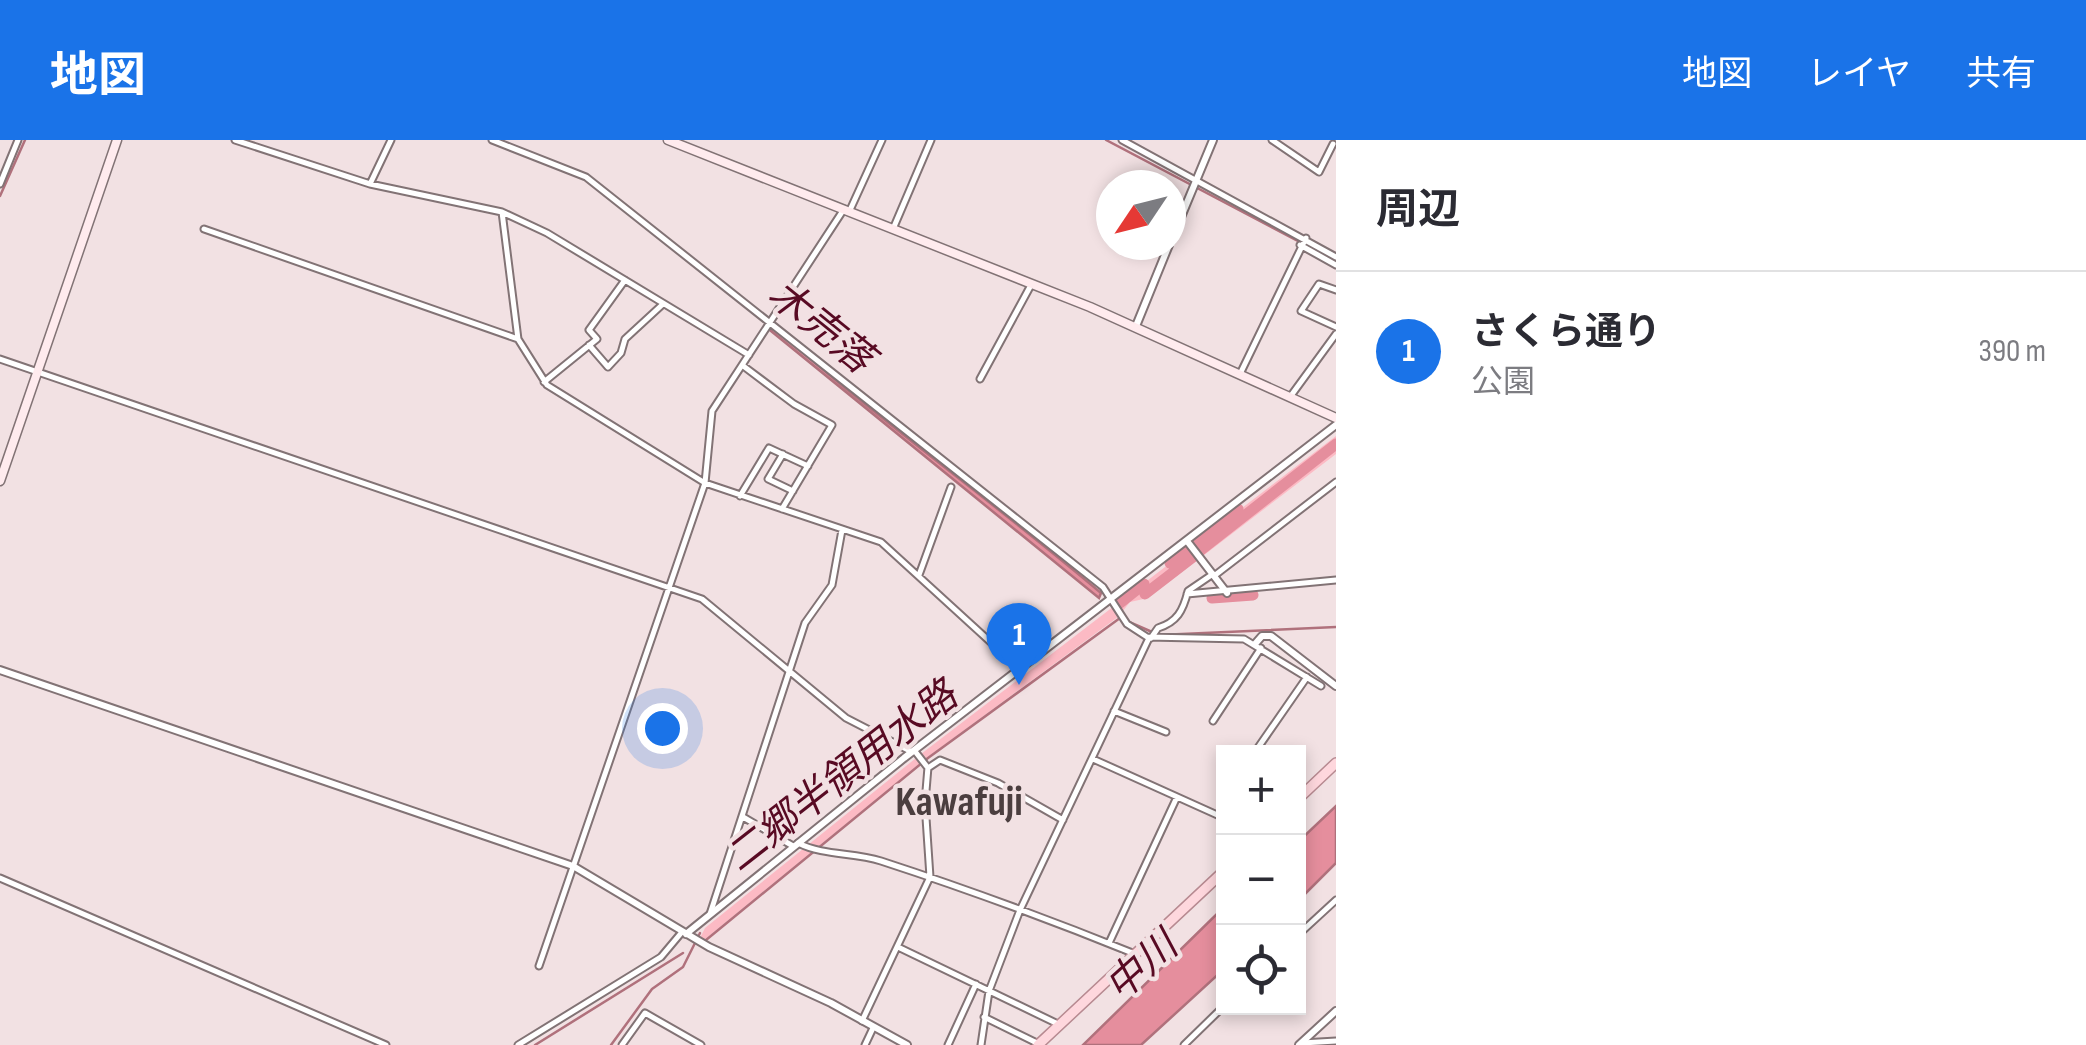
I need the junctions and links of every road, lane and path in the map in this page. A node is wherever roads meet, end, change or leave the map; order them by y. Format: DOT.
graph roads {
  1 [pos="18,140"];
  2 [pos="117,140"];
  3 [pos="236,140"];
  4 [pos="391,140"];
  5 [pos="492,140"];
  6 [pos="668,140"];
  7 [pos="882,140"];
  8 [pos="931,140"];
  9 [pos="1122,140"];
  10 [pos="1212,140"];
  11 [pos="1272,140"];
  12 [pos="1334,143"];
  13 [pos="1196,180"];
  14 [pos="0,184"];
  15 [pos="370,184"];
  16 [pos="1186,204"];
  17 [pos="847,210"];
  18 [pos="502,212"];
  19 [pos="204,229"];
  20 [pos="892,229"];
  21 [pos="1306,238"];
  22 [pos="1300,245"];
  23 [pos="1336,257"];
  24 [pos="1163,260"];
  25 [pos="1336,265"];
  26 [pos="625,280"];
  27 [pos="1032,284"];
  28 [pos="1336,290"];
  29 [pos="663,304"];
  30 [pos="772,321"];
  31 [pos="1136,326"];
  32 [pos="1336,331"];
  33 [pos="518,339"];
  34 [pos="589,345"];
  35 [pos="750,355"];
  36 [pos="0,359"];
  37 [pos="742,365"];
  38 [pos="37,372"];
  39 [pos="1240,374"];
  40 [pos="980,379"];
  41 [pos="544,382"];
  42 [pos="1290,397"];
  43 [pos="1336,422"];
  44 [pos="783,454"];
  45 [pos="808,466"];
  46 [pos="0,481"];
  47 [pos="1336,482"];
  48 [pos="705,483"];
  49 [pos="952,487"];
  50 [pos="794,491"];
  51 [pos="740,496"];
  52 [pos="782,510"];
  53 [pos="842,530"];
  54 [pos="1190,544"];
  55 [pos="919,575"];
  56 [pos="1214,575"];
  57 [pos="1335,579"];
  58 [pos="668,588"];
  59 [pos="1226,592"];
  60 [pos="1187,594"];
  61 [pos="1117,605"];
  62 [pos="1150,638"];
  63 [pos="1258,646"];
  64 [pos="0,670"];
  65 [pos="1020,670"];
  66 [pos="792,673"];
  67 [pos="1308,676"];
  68 [pos="1321,686"];
  69 [pos="1336,686"];
  70 [pos="1114,711"];
  71 [pos="1213,721"];
  72 [pos="1166,732"];
  73 [pos="1261,745"];
  74 [pos="916,754"];
  75 [pos="1093,759"];
  76 [pos="1336,762"];
  77 [pos="928,767"];
  78 [pos="1306,791"];
  79 [pos="1178,797"];
  80 [pos="1216,814"];
  81 [pos="743,817"];
  82 [pos="1063,820"];
  83 [pos="802,846"];
  84 [pos="573,866"];
  85 [pos="930,877"];
  86 [pos="0,878"];
  87 [pos="1216,878"];
  88 [pos="1336,900"];
  89 [pos="1020,910"];
  90 [pos="710,914"];
  91 [pos="1306,928"];
  92 [pos="687,934"];
  93 [pos="1109,943"];
  94 [pos="899,948"];
  95 [pos="1135,954"];
  96 [pos="539,966"];
  97 [pos="976,984"];
  98 [pos="989,991"];
  99 [pos="1336,1011"];
  100 [pos="1216,1014"];
  101 [pos="984,1017"];
  102 [pos="862,1021"];
  103 [pos="1060,1025"];
  104 [pos="873,1028"];
  105 [pos="1336,1040"];
  106 [pos="981,1043"];
  107 [pos="1038,1044"];
  108 [pos="1301,1044"];
  109 [pos="386,1045"];
  110 [pos="518,1045"];
  111 [pos="622,1045"];
  112 [pos="700,1045"];
  113 [pos="865,1045"];
  114 [pos="906,1045"];
  115 [pos="948,1045"];
  116 [pos="990,1045"];
  117 [pos="1184,1045"];
  1 -- 14 [label="street"];
  2 -- 38 [label="main road"];
  3 -- 15 [label="street"];
  4 -- 15 [label="street"];
  5 -- 30 [label="street"];
  6 -- 17 [label="main road"];
  7 -- 17 [label="street"];
  8 -- 20 [label="street"];
  9 -- 13 [label="street"];
  10 -- 13 [label="street"];
  11 -- 12 [label="street"];
  13 -- 16 [label="street"];
  13 -- 21 [label="street"];
  15 -- 18 [label="street"];
  17 -- 20 [label="main road"];
  17 -- 30 [label="street"];
  18 -- 26 [label="street"];
  18 -- 33 [label="street"];
  19 -- 33 [label="street"];
  20 -- 27 [label="main road"];
  21 -- 22 [label="street"];
  21 -- 23 [label="street"];
  22 -- 25 [label="street"];
  22 -- 39 [label="street"];
  24 -- 31 [label="street"];
  26 -- 29 [label="street"];
  26 -- 34 [label="street"];
  27 -- 31 [label="main road"];
  27 -- 40 [label="street"];
  28 -- 32 [label="street"];
  29 -- 34 [label="street"];
  29 -- 35 [label="street"];
  30 -- 35 [label="street"];
  30 -- 61 [label="street"];
  31 -- 39 [label="main road"];
  32 -- 42 [label="street"];
  33 -- 41 [label="street"];
  34 -- 41 [label="street"];
  35 -- 37 [label="street"];
  36 -- 38 [label="street"];
  37 -- 45 [label="street"];
  37 -- 48 [label="street"];
  38 -- 46 [label="main road"];
  38 -- 58 [label="street"];
  39 -- 42 [label="main road"];
  41 -- 48 [label="street"];
  42 -- 43 [label="main road"];
  43 -- 54 [label="street"];
  44 -- 45 [label="street"];
  44 -- 50 [label="street"];
  44 -- 51 [label="street"];
  45 -- 50 [label="street"];
  47 -- 56 [label="street"];
  48 -- 51 [label="street"];
  48 -- 58 [label="street"];
  49 -- 55 [label="street"];
  50 -- 52 [label="street"];
  51 -- 52 [label="street"];
  52 -- 53 [label="street"];
  53 -- 55 [label="street"];
  53 -- 66 [label="street"];
  54 -- 56 [label="street"];
  54 -- 61 [label="street"];
  55 -- 65 [label="street"];
  56 -- 59 [label="street"];
  56 -- 60 [label="street"];
  57 -- 59 [label="street"];
  58 -- 66 [label="street"];
  58 -- 84 [label="street"];
  59 -- 60 [label="street"];
  60 -- 62 [label="street"];
  61 -- 62 [label="street"];
  61 -- 65 [label="street"];
  62 -- 63 [label="street"];
  62 -- 70 [label="street"];
  63 -- 67 [label="street"];
  63 -- 69 [label="street"];
  63 -- 71 [label="street"];
  64 -- 84 [label="street"];
  65 -- 74 [label="street"];
  66 -- 74 [label="street"];
  66 -- 81 [label="street"];
  67 -- 68 [label="street"];
  67 -- 73 [label="street"];
  70 -- 72 [label="street"];
  70 -- 75 [label="street"];
  74 -- 77 [label="street"];
  74 -- 83 [label="street"];
  75 -- 79 [label="street"];
  75 -- 82 [label="street"];
  76 -- 78 [label="main road"];
  77 -- 82 [label="street"];
  77 -- 85 [label="street"];
  79 -- 80 [label="street"];
  79 -- 93 [label="street"];
  81 -- 83 [label="street"];
  81 -- 90 [label="street"];
  82 -- 89 [label="street"];
  83 -- 85 [label="street"];
  83 -- 90 [label="street"];
  84 -- 92 [label="street"];
  84 -- 96 [label="street"];
  85 -- 89 [label="street"];
  85 -- 94 [label="street"];
  86 -- 109 [label="street"];
  87 -- 95 [label="main road"];
  88 -- 91 [label="street"];
  89 -- 93 [label="street"];
  89 -- 98 [label="street"];
  90 -- 92 [label="street"];
  92 -- 102 [label="street"];
  92 -- 110 [label="street"];
  93 -- 95 [label="street"];
  94 -- 97 [label="street"];
  94 -- 102 [label="street"];
  95 -- 103 [label="main road"];
  97 -- 98 [label="street"];
  97 -- 115 [label="street"];
  98 -- 101 [label="street"];
  98 -- 103 [label="street"];
  99 -- 108 [label="street"];
  100 -- 117 [label="street"];
  101 -- 106 [label="street"];
  101 -- 107 [label="street"];
  102 -- 104 [label="street"];
  103 -- 107 [label="main road"];
  104 -- 113 [label="street"];
  104 -- 114 [label="street"];
  105 -- 108 [label="street"];
  106 -- 116 [label="street"];
  111 -- 112 [label="street"];
}
